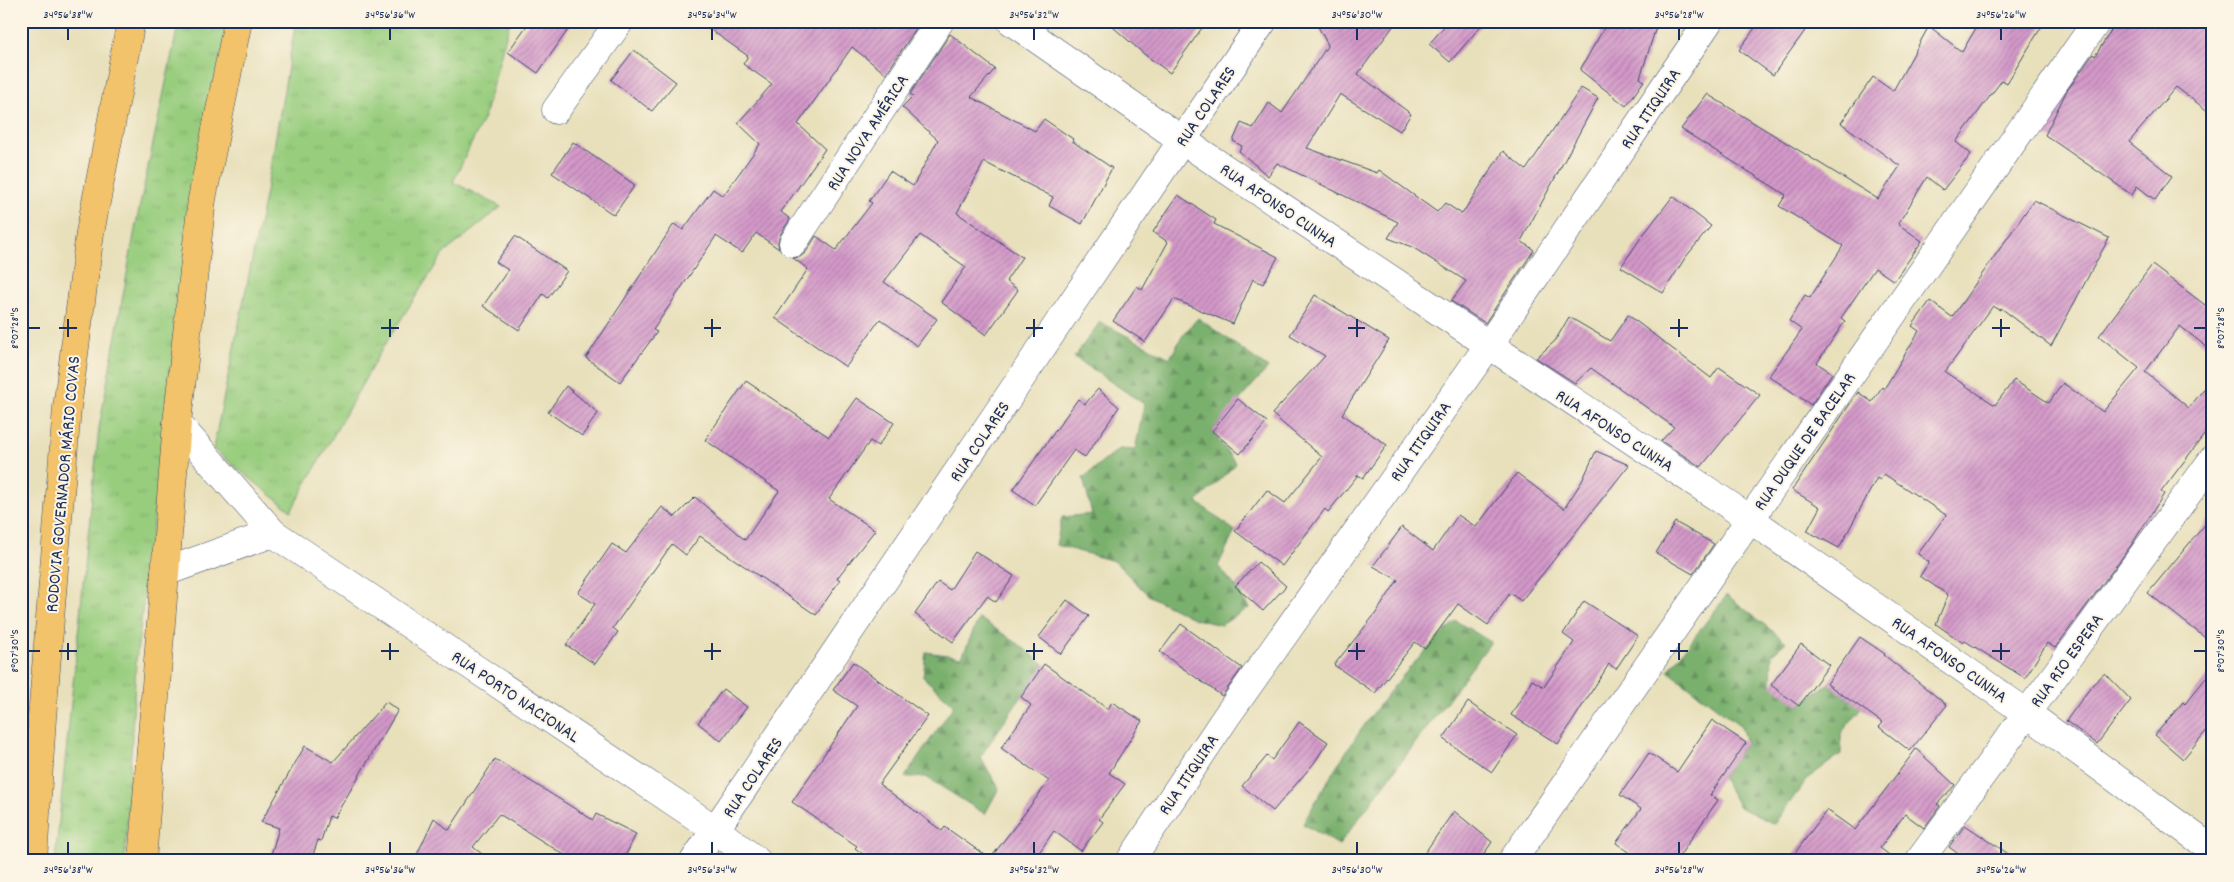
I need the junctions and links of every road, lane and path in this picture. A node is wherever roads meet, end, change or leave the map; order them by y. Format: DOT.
graph roads {
  1 [pos="131,21"];
  2 [pos="238,21"];
  3 [pos="620,21"];
  4 [pos="940,21"];
  5 [pos="1011,21"];
  6 [pos="1263,21"];
  7 [pos="1708,21"];
  8 [pos="2097,21"];
  9 [pos="556,110"];
  10 [pos="1182,140"];
  11 [pos="793,243"];
  12 [pos="1488,346"];
  13 [pos="177,423"];
  14 [pos="2213,460"];
  15 [pos="1750,519"];
  16 [pos="272,533"];
  17 [pos="165,572"];
  18 [pos="2028,714"];
  19 [pos="716,830"];
  20 [pos="2213,850"];
  21 [pos="33,861"];
  22 [pos="142,861"];
  23 [pos="694,861"];
  24 [pos="757,861"];
  25 [pos="1130,861"];
  26 [pos="1512,861"];
  27 [pos="1919,861"];
  1 -- 21 [label="highway, RODOVIA GOVERNADOR MÁRIO COVAS"];
  2 -- 13 [label="highway"];
  3 -- 9 [label="street"];
  4 -- 11 [label="street, RUA NOVA AMÉRICA"];
  5 -- 10 [label="street, RUA AFONSO CUNHA"];
  6 -- 10 [label="street, RUA COLARES"];
  7 -- 12 [label="street, RUA ITIQUIRA"];
  8 -- 15 [label="street, RUA DUQUE DE BACELAR"];
  10 -- 12 [label="street, RUA AFONSO CUNHA"];
  10 -- 19 [label="street, RUA COLARES"];
  12 -- 15 [label="street, RUA AFONSO CUNHA"];
  12 -- 25 [label="street, RUA ITIQUIRA"];
  13 -- 16 [label="street, RUA PORTO NACIONAL"];
  13 -- 17 [label="highway"];
  14 -- 18 [label="street, RUA RIO ESPERA"];
  15 -- 18 [label="street, RUA AFONSO CUNHA"];
  15 -- 26 [label="street, RUA DUQUE DE BACELAR"];
  16 -- 17 [label="street"];
  16 -- 19 [label="street, RUA PORTO NACIONAL"];
  17 -- 22 [label="highway"];
  18 -- 20 [label="street, RUA AFONSO CUNHA"];
  18 -- 27 [label="street, RUA RIO ESPERA"];
  19 -- 23 [label="street, RUA COLARES"];
  19 -- 24 [label="street, RUA PORTO NACIONAL"];
}
